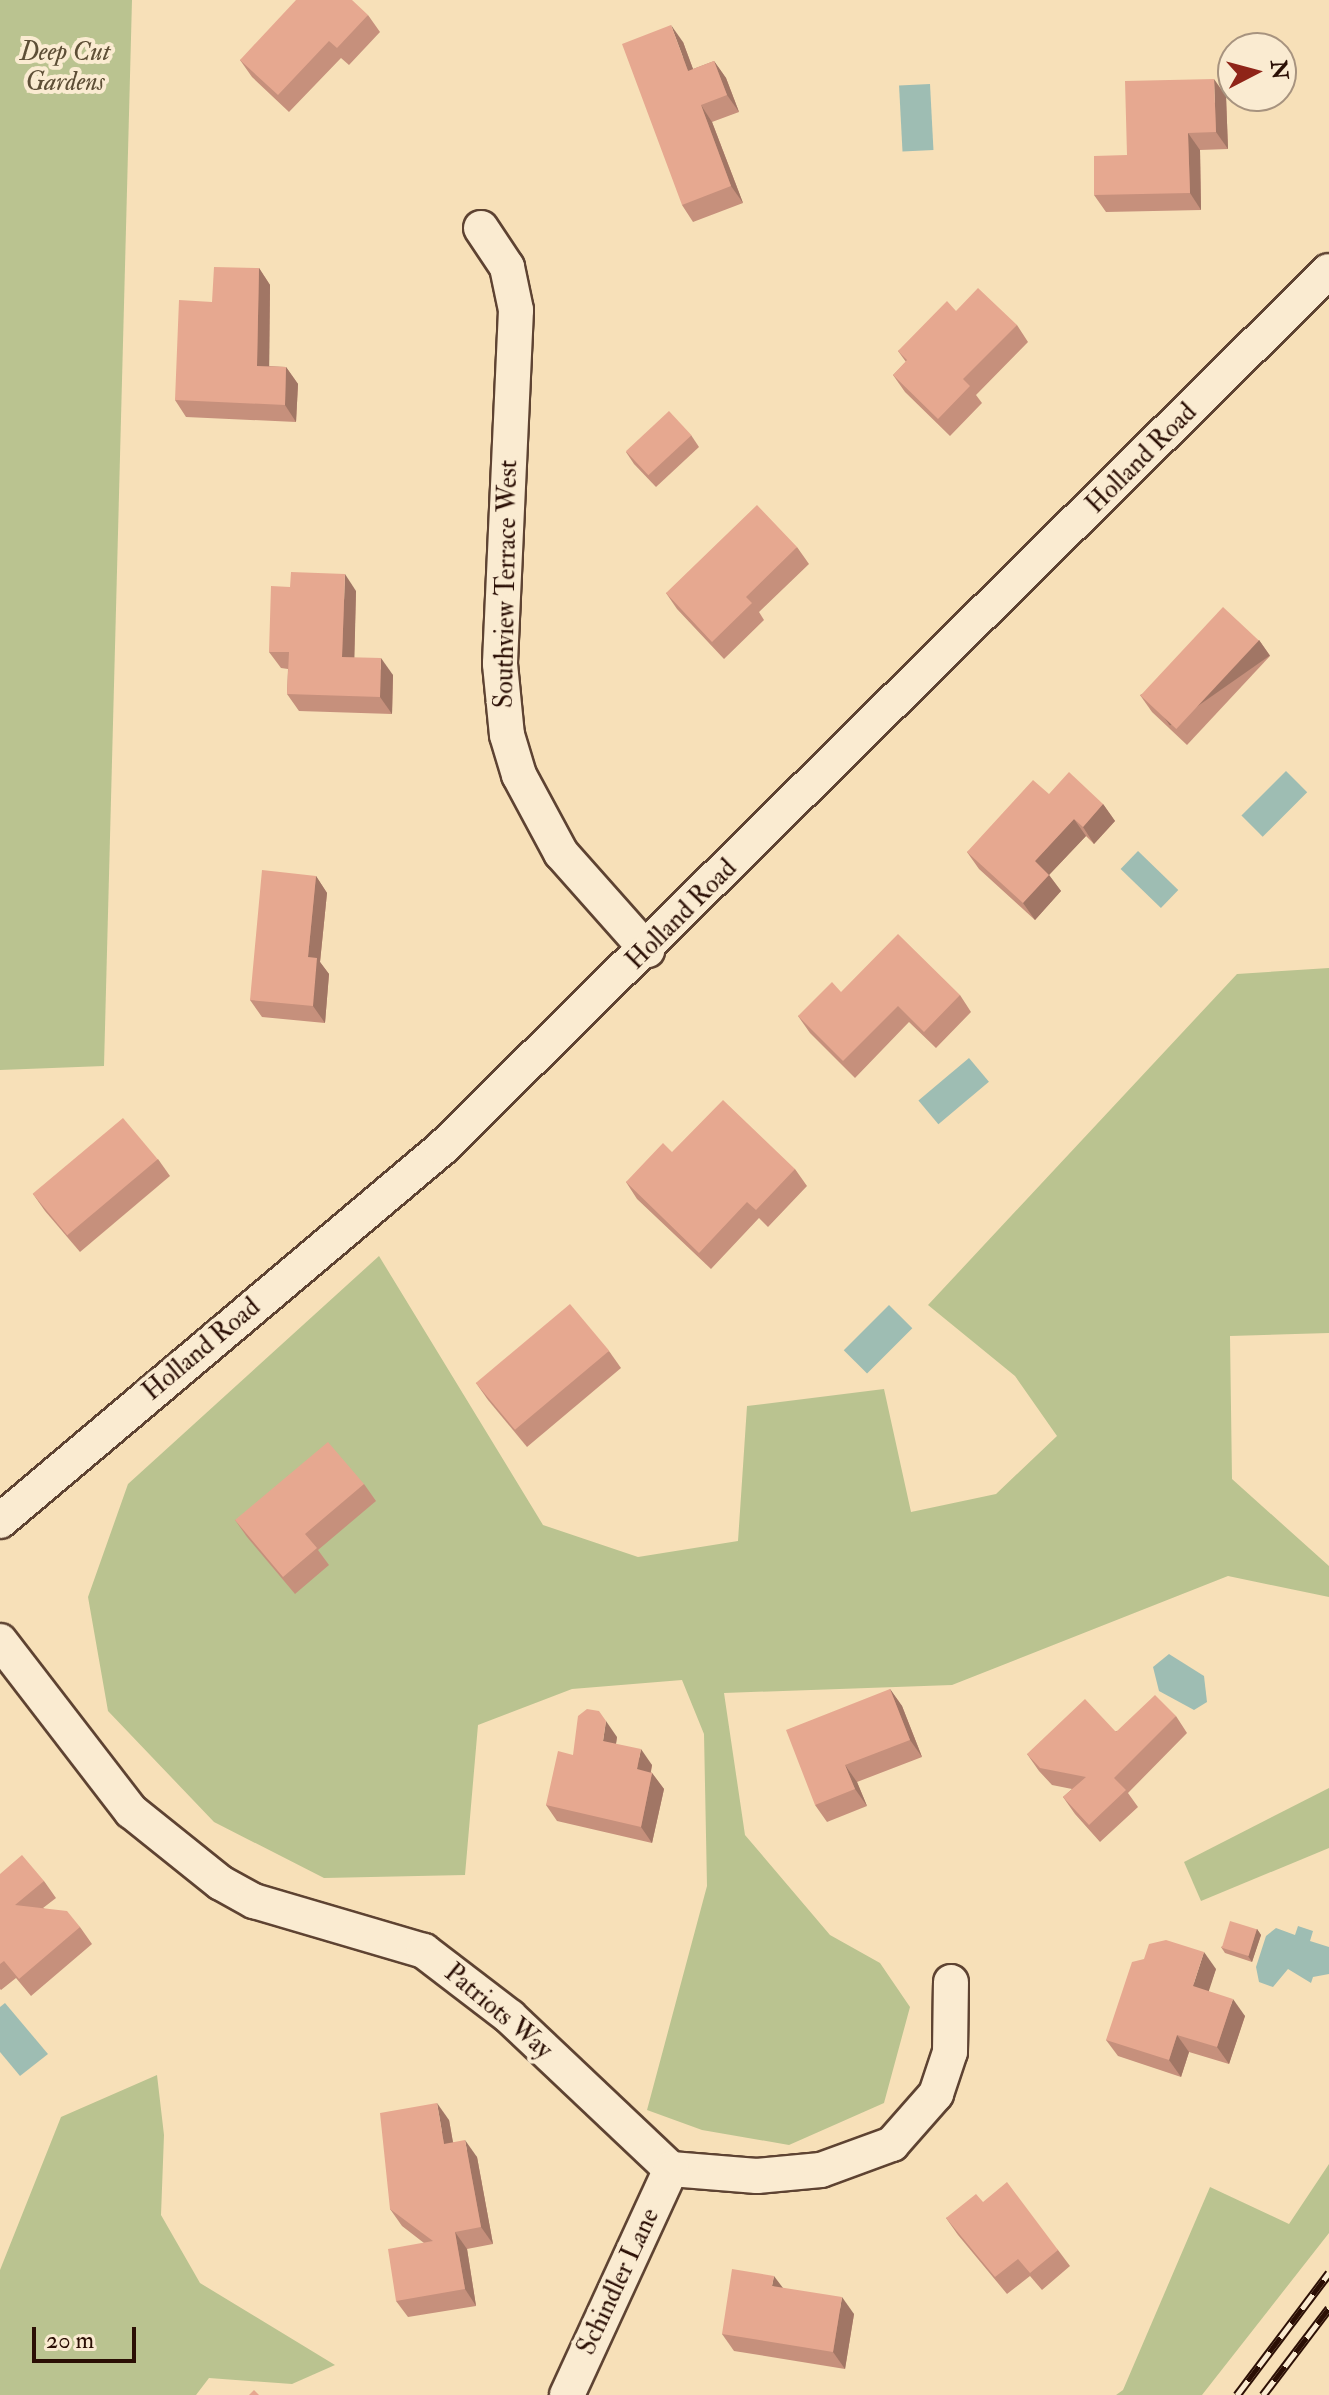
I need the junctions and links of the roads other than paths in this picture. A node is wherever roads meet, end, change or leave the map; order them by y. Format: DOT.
graph roads {
  1 [pos="481,228"];
  2 [pos="1329,271"];
  3 [pos="647,950"];
  4 [pos="0,1521"];
  5 [pos="0,1641"];
  6 [pos="951,1982"];
  7 [pos="671,2169"];
  8 [pos="567,2395"];
  1 -- 3 [label="street, Southview Terrace West"];
  2 -- 3 [label="street, Holland Road"];
  3 -- 4 [label="street, Holland Road"];
  5 -- 7 [label="street, Patriots Way"];
  6 -- 7 [label="street"];
  7 -- 8 [label="street, Schindler Lane"];
}
